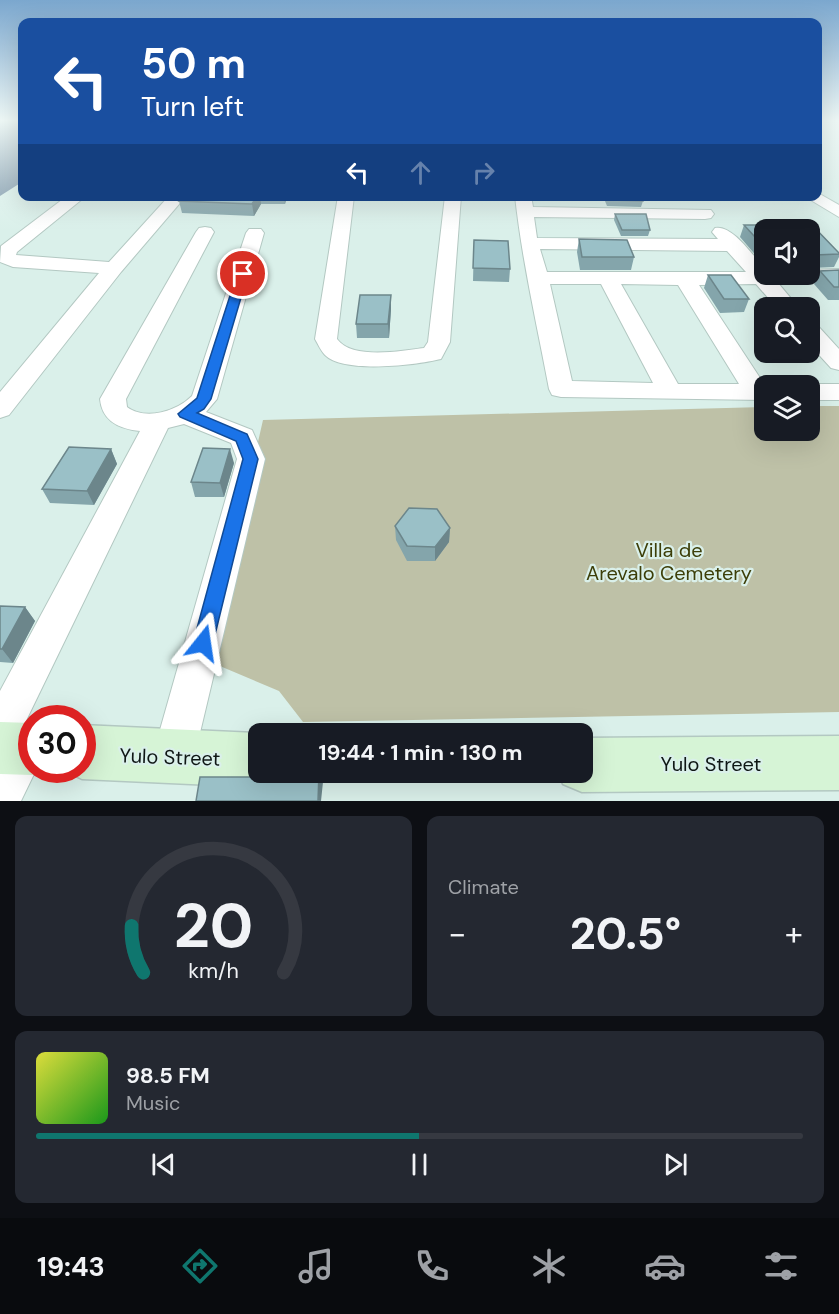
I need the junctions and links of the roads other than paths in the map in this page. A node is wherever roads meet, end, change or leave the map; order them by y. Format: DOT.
graph roads {
  1 [pos="72,201"];
  2 [pos="181,201"];
  3 [pos="344,201"];
  4 [pos="453,201"];
  5 [pos="695,201"];
  6 [pos="821,201"];
  7 [pos="524,204"];
  8 [pos="838,210"];
  9 [pos="705,214"];
  10 [pos="205,232"];
  11 [pos="255,233"];
  12 [pos="529,243"];
  13 [pos="733,245"];
  14 [pos="114,267"];
  15 [pos="754,269"];
  16 [pos="839,275"];
  17 [pos="820,276"];
  18 [pos="607,277"];
  19 [pos="539,278"];
  20 [pos="684,278"];
  21 [pos="754,278"];
  22 [pos="768,285"];
  23 [pos="779,297"];
  24 [pos="820,342"];
  25 [pos="839,363"];
  26 [pos="754,382"];
  27 [pos="754,392"];
  28 [pos="820,392"];
  29 [pos="839,392"];
  30 [pos="670,393"];
  31 [pos="0,409"];
  32 [pos="172,418"];
  33 [pos="14,745"];
  34 [pos="96,753"];
  35 [pos="174,758"];
  36 [pos="248,760"];
  37 [pos="839,763"];
  38 [pos="593,765"];
  39 [pos="0,799"];
  1 -- 14 [label="street"];
  2 -- 14 [label="street"];
  3 -- 4 [label="street"];
  5 -- 9 [label="street"];
  6 -- 8 [label="street"];
  7 -- 9 [label="street"];
  7 -- 12 [label="street"];
  9 -- 13 [label="street"];
  10 -- 32 [label="street"];
  11 -- 32 [label="street"];
  12 -- 13 [label="street"];
  12 -- 19 [label="street"];
  13 -- 15 [label="street"];
  14 -- 31 [label="street"];
  16 -- 17 [label="street"];
  18 -- 19 [label="street"];
  18 -- 20 [label="street"];
  18 -- 30 [label="street"];
  19 -- 30 [label="street"];
  20 -- 21 [label="street"];
  20 -- 26 [label="street"];
  22 -- 23 [label="street"];
  24 -- 25 [label="street"];
  27 -- 30 [label="street"];
  28 -- 29 [label="street"];
  32 -- 33 [label="street"];
  32 -- 35 [label="street"];
  33 -- 39 [label="street"];
  34 -- 35 [label="main road, Yulo Street"];
  35 -- 36 [label="main road, Yulo Street"];
  37 -- 38 [label="main road, Yulo Street"];
}
